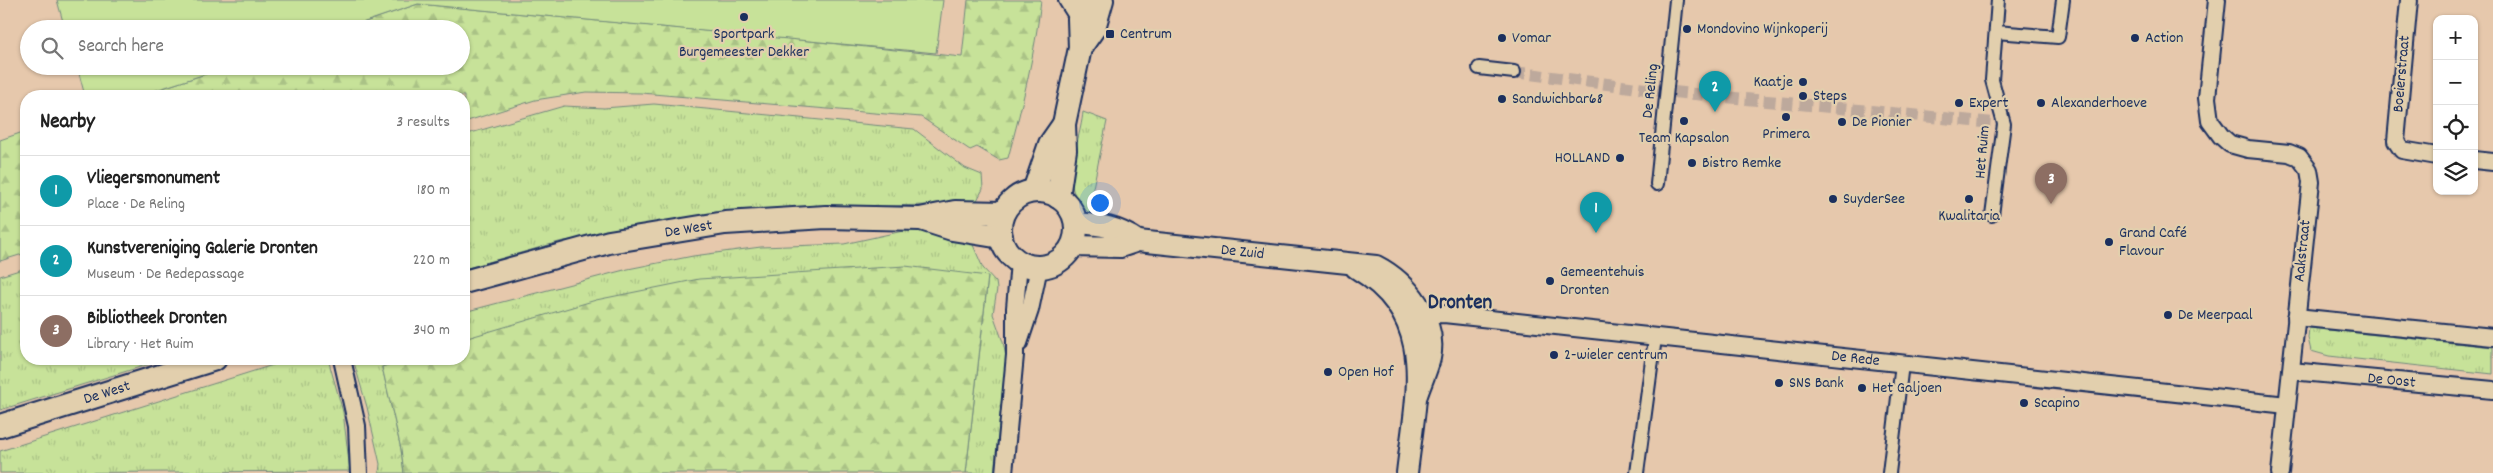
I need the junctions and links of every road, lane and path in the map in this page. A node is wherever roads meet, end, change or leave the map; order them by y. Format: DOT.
graph roads {
  1 [pos="1067,0"];
  2 [pos="1102,0"];
  3 [pos="1676,0"];
  4 [pos="1998,0"];
  5 [pos="2063,0"];
  6 [pos="2217,0"];
  7 [pos="2408,0"];
  8 [pos="1081,9"];
  9 [pos="1996,32"];
  10 [pos="1080,48"];
  11 [pos="1479,68"];
  12 [pos="1514,72"];
  13 [pos="1064,124"];
  14 [pos="2433,156"];
  15 [pos="2478,160"];
  16 [pos="2493,162"];
  17 [pos="1657,184"];
  18 [pos="1034,191"];
  19 [pos="1058,197"];
  20 [pos="1004,214"];
  21 [pos="1992,215"];
  22 [pos="920,219"];
  23 [pos="1076,223"];
  24 [pos="1001,237"];
  25 [pos="1138,241"];
  26 [pos="1072,246"];
  27 [pos="1348,263"];
  28 [pos="1029,265"];
  29 [pos="470,280"];
  30 [pos="1424,315"];
  31 [pos="2296,317"];
  32 [pos="2493,337"];
  33 [pos="1655,338"];
  34 [pos="1902,364"];
  35 [pos="196,365"];
  36 [pos="343,365"];
  37 [pos="2291,371"];
  38 [pos="2493,390"];
  39 [pos="1416,395"];
  40 [pos="2287,405"];
  41 [pos="0,426"];
  42 [pos="359,473"];
  43 [pos="1004,473"];
  44 [pos="1407,473"];
  45 [pos="1637,473"];
  46 [pos="1889,473"];
  47 [pos="2280,473"];
  1 -- 8 [label="street"];
  2 -- 10 [label="main road"];
  3 -- 17 [label="street, De Reling"];
  4 -- 9 [label="street, Het Ruim"];
  5 -- 9 [label="street"];
  6 -- 31 [label="street, Aakstraat"];
  7 -- 14 [label="street, Boeierstraat"];
  8 -- 10 [label="main road"];
  9 -- 21 [label="street, Het Ruim"];
  10 -- 13 [label="main road"];
  11 -- 12 [label="street"];
  13 -- 18 [label="main road"];
  13 -- 19 [label="main road"];
  15 -- 16 [label="street"];
  18 -- 19 [label="main road"];
  18 -- 20 [label="main road"];
  19 -- 23 [label="main road"];
  20 -- 22 [label="main road, De West"];
  20 -- 24 [label="main road"];
  22 -- 24 [label="main road, De West"];
  22 -- 29 [label="main road, De West"];
  23 -- 25 [label="street, De Zuid"];
  23 -- 26 [label="main road"];
  24 -- 28 [label="main road"];
  25 -- 26 [label="street, De Zuid"];
  25 -- 27 [label="street, De Zuid"];
  26 -- 28 [label="main road"];
  27 -- 30 [label="street, De Zuid"];
  27 -- 39 [label="street, De Zuid"];
  28 -- 43 [label="street"];
  30 -- 33 [label="street, De Rede"];
  30 -- 39 [label="street, De Zuid"];
  31 -- 32 [label="street"];
  31 -- 37 [label="street, Aakstraat"];
  33 -- 34 [label="street, De Rede"];
  33 -- 45 [label="street"];
  34 -- 40 [label="street, De Rede"];
  34 -- 46 [label="street"];
  35 -- 41 [label="main road, De West"];
  36 -- 42 [label="street"];
  37 -- 38 [label="street, De Oost"];
  37 -- 40 [label="street, Aakstraat"];
  39 -- 44 [label="street, De Zuid"];
  40 -- 47 [label="street, Aakstraat"];
}
